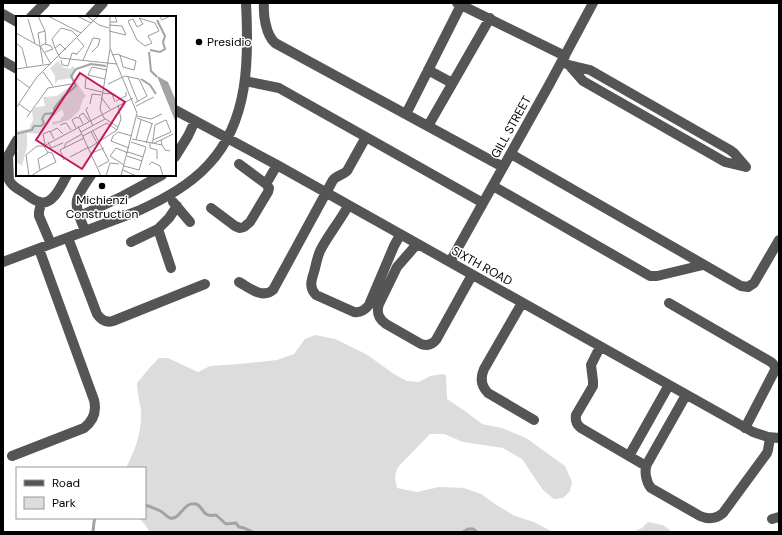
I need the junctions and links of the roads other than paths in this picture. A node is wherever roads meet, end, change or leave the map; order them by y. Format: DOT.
graph roads {
  1 [pos="44,3"];
  2 [pos="103,3"];
  3 [pos="246,3"];
  4 [pos="264,3"];
  5 [pos="593,3"];
  6 [pos="462,4"];
  7 [pos="3,14"];
  8 [pos="33,16"];
  9 [pos="91,16"];
  10 [pos="490,18"];
  11 [pos="16,21"];
  12 [pos="3,61"];
  13 [pos="565,61"];
  14 [pos="16,68"];
  15 [pos="428,70"];
  16 [pos="244,81"];
  17 [pos="452,83"];
  18 [pos="176,111"];
  19 [pos="406,114"];
  20 [pos="195,121"];
  21 [pos="428,126"];
  22 [pos="366,137"];
  23 [pos="227,139"];
  24 [pos="16,142"];
  25 [pos="511,154"];
  26 [pos="176,155"];
  27 [pos="240,164"];
  28 [pos="277,165"];
  29 [pos="503,167"];
  30 [pos="66,176"];
  31 [pos="90,176"];
  32 [pos="160,176"];
  33 [pos="266,184"];
  34 [pos="493,186"];
  35 [pos="326,193"];
  36 [pos="168,196"];
  37 [pos="41,202"];
  38 [pos="483,203"];
  39 [pos="177,206"];
  40 [pos="348,206"];
  41 [pos="211,208"];
  42 [pos="80,216"];
  43 [pos="190,222"];
  44 [pos="158,229"];
  45 [pos="85,231"];
  46 [pos="400,235"];
  47 [pos="68,238"];
  48 [pos="779,240"];
  49 [pos="131,242"];
  50 [pos="51,244"];
  51 [pos="417,244"];
  52 [pos="39,249"];
  53 [pos="3,262"];
  54 [pos="450,262"];
  55 [pos="703,265"];
  56 [pos="171,268"];
  57 [pos="472,275"];
  58 [pos="240,282"];
  59 [pos="205,284"];
  60 [pos="522,303"];
  61 [pos="669,303"];
  62 [pos="600,347"];
  63 [pos="669,385"];
  64 [pos="686,395"];
  65 [pos="534,420"];
  66 [pos="745,428"];
  67 [pos="775,438"];
  68 [pos="12,456"];
  69 [pos="629,456"];
  70 [pos="646,466"];
  1 -- 8 [label="street"];
  2 -- 9 [label="street"];
  3 -- 16 [label="street"];
  4 -- 19 [label="street"];
  5 -- 13 [label="street, GILL STREET"];
  6 -- 10 [label="street"];
  6 -- 15 [label="street"];
  7 -- 11 [label="street"];
  10 -- 13 [label="street"];
  10 -- 17 [label="street"];
  12 -- 14 [label="street"];
  13 -- 13 [label="street"];
  13 -- 25 [label="street, GILL STREET"];
  15 -- 17 [label="street"];
  15 -- 19 [label="street"];
  16 -- 22 [label="street"];
  16 -- 23 [label="street"];
  17 -- 21 [label="street"];
  18 -- 20 [label="street, SIXTH ROAD"];
  19 -- 21 [label="street"];
  20 -- 23 [label="street, SIXTH ROAD"];
  20 -- 26 [label="street"];
  21 -- 29 [label="street"];
  22 -- 35 [label="street"];
  22 -- 38 [label="street"];
  23 -- 28 [label="street, SIXTH ROAD"];
  23 -- 36 [label="street"];
  24 -- 37 [label="street"];
  25 -- 29 [label="street, GILL STREET"];
  25 -- 55 [label="street"];
  27 -- 33 [label="street"];
  28 -- 33 [label="street"];
  28 -- 35 [label="street, SIXTH ROAD"];
  29 -- 34 [label="street, GILL STREET"];
  30 -- 37 [label="street"];
  31 -- 42 [label="street"];
  32 -- 42 [label="street"];
  33 -- 41 [label="street"];
  34 -- 38 [label="street, GILL STREET"];
  34 -- 55 [label="street"];
  35 -- 40 [label="street, SIXTH ROAD"];
  35 -- 58 [label="street"];
  36 -- 39 [label="street"];
  36 -- 45 [label="street"];
  37 -- 50 [label="street"];
  38 -- 54 [label="street, GILL STREET"];
  39 -- 43 [label="street"];
  39 -- 44 [label="street"];
  40 -- 46 [label="street, SIXTH ROAD"];
  40 -- 46 [label="street"];
  42 -- 45 [label="street"];
  44 -- 49 [label="street"];
  44 -- 56 [label="street"];
  45 -- 47 [label="street"];
  46 -- 51 [label="street, SIXTH ROAD"];
  47 -- 50 [label="street"];
  47 -- 59 [label="street"];
  48 -- 55 [label="street"];
  50 -- 52 [label="street"];
  51 -- 54 [label="street, SIXTH ROAD"];
  51 -- 57 [label="street"];
  52 -- 53 [label="street"];
  52 -- 68 [label="street"];
  54 -- 57 [label="street, SIXTH ROAD"];
  57 -- 60 [label="street, SIXTH ROAD"];
  60 -- 62 [label="street, SIXTH ROAD"];
  60 -- 65 [label="street"];
  61 -- 66 [label="street"];
  62 -- 63 [label="street, SIXTH ROAD"];
  62 -- 69 [label="street"];
  63 -- 64 [label="street, SIXTH ROAD"];
  63 -- 69 [label="street"];
  64 -- 66 [label="street, SIXTH ROAD"];
  64 -- 70 [label="street"];
  66 -- 67 [label="street, SIXTH ROAD"];
  67 -- 70 [label="street"];
  69 -- 70 [label="street"];
}
